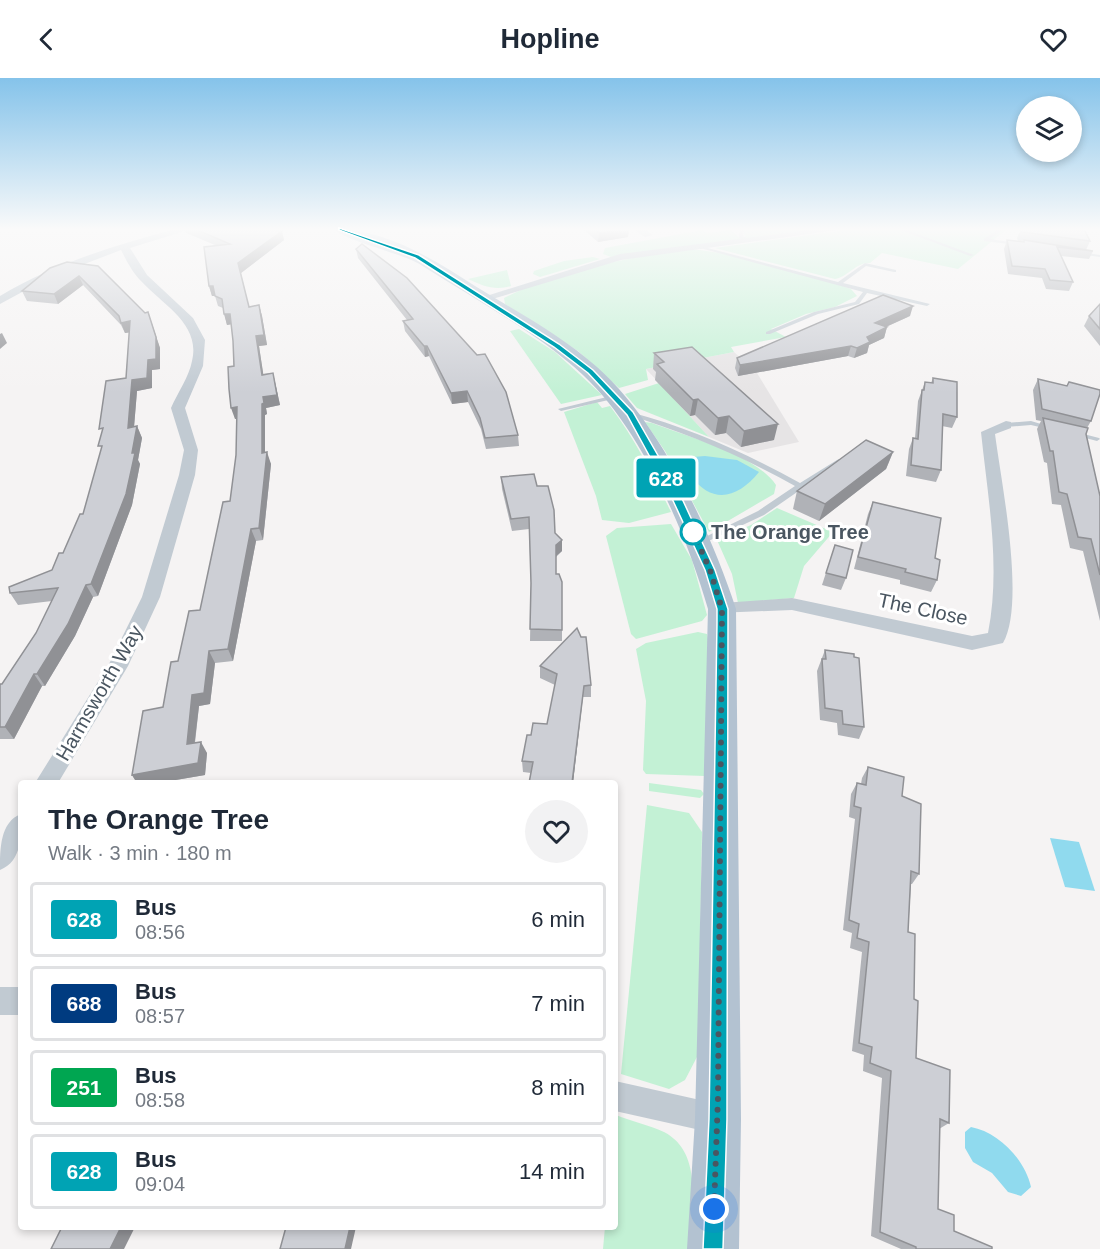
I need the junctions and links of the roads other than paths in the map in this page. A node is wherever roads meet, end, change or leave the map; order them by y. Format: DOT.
graph roads {
  1 [pos="31,284"];
  2 [pos="149,284"];
  3 [pos="461,284"];
  4 [pos="532,284"];
  5 [pos="842,284"];
  6 [pos="866,291"];
  7 [pos="484,298"];
  8 [pos="0,301"];
  9 [pos="927,304"];
  10 [pos="768,333"];
  11 [pos="623,406"];
  12 [pos="561,409"];
  13 [pos="1006,425"];
  14 [pos="1053,429"];
  15 [pos="1065,431"];
  16 [pos="1097,439"];
  17 [pos="839,460"];
  18 [pos="800,486"];
  19 [pos="698,544"];
  20 [pos="722,609"];
  21 [pos="48,780"];
  22 [pos="18,829"];
  23 [pos="0,859"];
  24 [pos="0,1001"];
  25 [pos="18,1001"];
  26 [pos="618,1097"];
  27 [pos="718,1119"];
  28 [pos="713,1249"];
  1 -- 8 [label="street"];
  2 -- 21 [label="street, Harmsworth Way"];
  3 -- 7 [label="main road"];
  4 -- 7 [label="street"];
  5 -- 6 [label="lane"];
  6 -- 9 [label="lane"];
  6 -- 10 [label="lane"];
  7 -- 11 [label="main road"];
  11 -- 12 [label="lane"];
  11 -- 18 [label="lane"];
  11 -- 19 [label="main road"];
  13 -- 14 [label="lane"];
  13 -- 20 [label="street, The Close"];
  15 -- 16 [label="lane"];
  17 -- 18 [label="lane"];
  18 -- 19 [label="lane"];
  19 -- 20 [label="main road"];
  20 -- 27 [label="main road"];
  22 -- 23 [label="street"];
  24 -- 25 [label="street"];
  26 -- 27 [label="street"];
  27 -- 28 [label="main road"];
}
